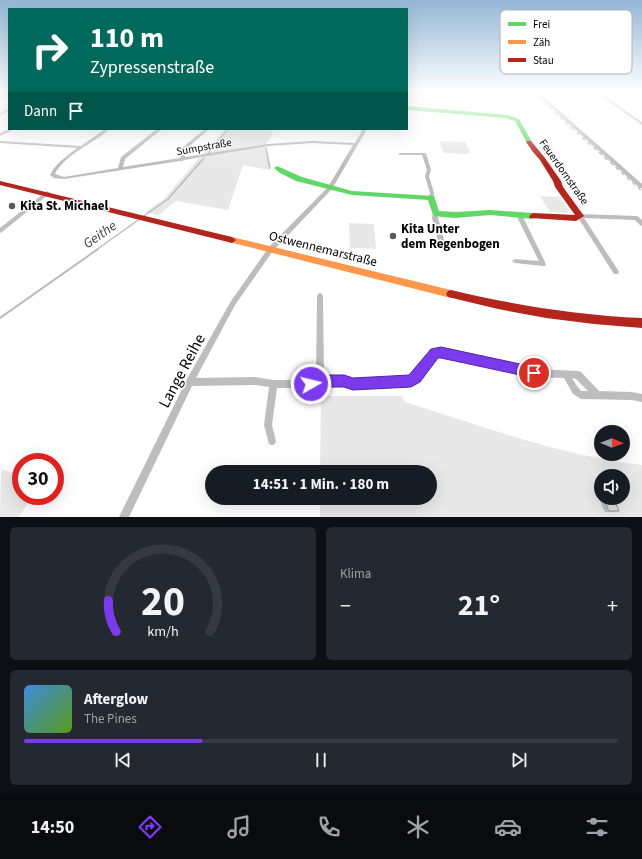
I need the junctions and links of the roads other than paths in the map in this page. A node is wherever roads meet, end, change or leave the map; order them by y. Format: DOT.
graph roads {
  1 [pos="506,116"];
  2 [pos="563,116"];
  3 [pos="632,116"];
  4 [pos="642,124"];
  5 [pos="11,130"];
  6 [pos="107,130"];
  7 [pos="159,130"];
  8 [pos="206,130"];
  9 [pos="364,130"];
  10 [pos="0,135"];
  11 [pos="0,142"];
  12 [pos="356,144"];
  13 [pos="82,147"];
  14 [pos="401,154"];
  15 [pos="182,160"];
  16 [pos="277,168"];
  17 [pos="120,169"];
  18 [pos="0,183"];
  19 [pos="642,186"];
  20 [pos="330,188"];
  21 [pos="47,193"];
  22 [pos="431,198"];
  23 [pos="436,212"];
  24 [pos="519,215"];
  25 [pos="580,216"];
  26 [pos="642,224"];
  27 [pos="0,231"];
  28 [pos="273,247"];
  29 [pos="448,247"];
  30 [pos="515,262"];
  31 [pos="616,272"];
  32 [pos="320,296"];
  33 [pos="642,324"];
  34 [pos="566,374"];
  35 [pos="320,381"];
  36 [pos="190,382"];
  37 [pos="273,384"];
  38 [pos="598,396"];
  39 [pos="642,398"];
  40 [pos="272,441"];
  41 [pos="124,517"];
  1 -- 25 [label="street, Feuerdornstraße"];
  2 -- 19 [label="street"];
  3 -- 4 [label="street"];
  5 -- 10 [label="street"];
  6 -- 13 [label="street"];
  7 -- 17 [label="street"];
  8 -- 15 [label="street"];
  9 -- 12 [label="street, Lange Reihe"];
  11 -- 13 [label="street"];
  12 -- 15 [label="street, Sumpstraße"];
  12 -- 20 [label="street, Lange Reihe"];
  13 -- 17 [label="street, Sumpstraße"];
  14 -- 22 [label="street"];
  15 -- 17 [label="street, Sumpstraße"];
  16 -- 20 [label="street"];
  18 -- 21 [label="street, Ostwennemarstraße"];
  20 -- 22 [label="street"];
  20 -- 28 [label="street, Lange Reihe"];
  21 -- 27 [label="street"];
  21 -- 28 [label="street, Ostwennemarstraße"];
  22 -- 23 [label="street"];
  23 -- 24 [label="street, Feuerdornstraße"];
  23 -- 29 [label="street"];
  24 -- 25 [label="street, Feuerdornstraße"];
  24 -- 30 [label="street"];
  25 -- 26 [label="street"];
  25 -- 31 [label="street"];
  28 -- 33 [label="street, Ostwennemarstraße"];
  28 -- 36 [label="street, Lange Reihe"];
  32 -- 35 [label="street"];
  34 -- 35 [label="street"];
  34 -- 38 [label="street"];
  34 -- 38 [label="street"];
  35 -- 37 [label="street"];
  36 -- 37 [label="street"];
  36 -- 41 [label="street, Lange Reihe"];
  37 -- 40 [label="street"];
  38 -- 39 [label="street"];
}
